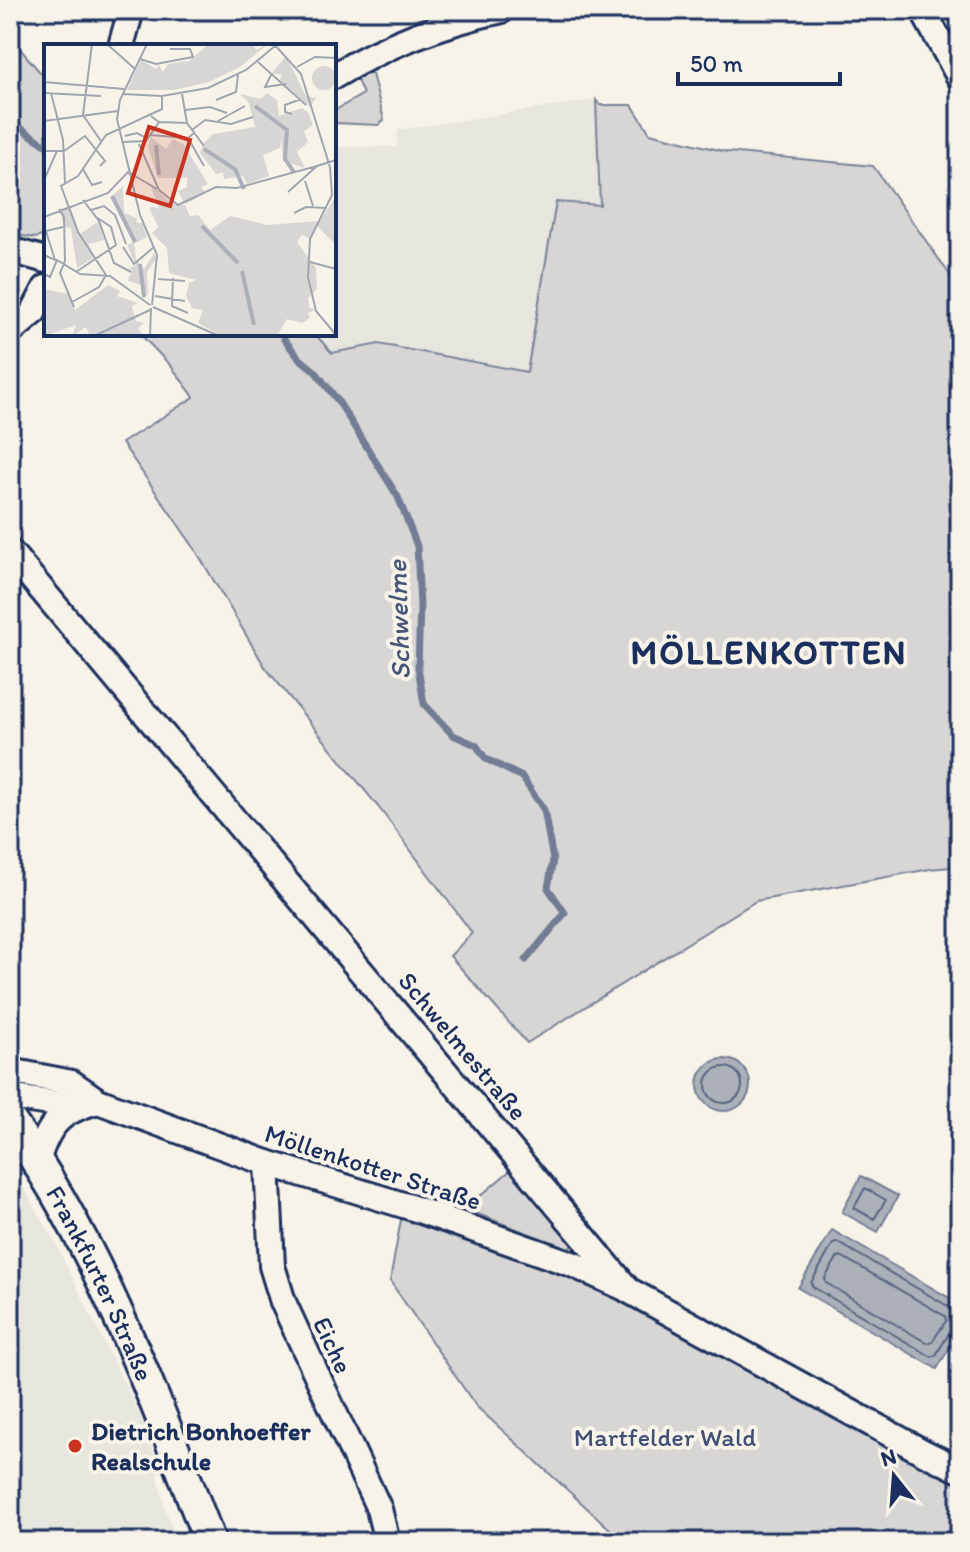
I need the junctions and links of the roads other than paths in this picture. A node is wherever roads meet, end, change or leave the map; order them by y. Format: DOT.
graph roads {
  1 [pos="131,10"];
  2 [pos="502,10"];
  3 [pos="925,10"];
  4 [pos="122,44"];
  5 [pos="336,75"];
  6 [pos="960,78"];
  7 [pos="10,250"];
  8 [pos="44,259"];
  9 [pos="44,292"];
  10 [pos="10,332"];
  11 [pos="10,552"];
  12 [pos="10,1071"];
  13 [pos="37,1076"];
  14 [pos="87,1104"];
  15 [pos="12,1108"];
  16 [pos="37,1162"];
  17 [pos="267,1163"];
  18 [pos="628,1290"];
  19 [pos="960,1470"];
  20 [pos="210,1542"];
  21 [pos="387,1542"];
  1 -- 4 [label="street"];
  2 -- 5 [label="street"];
  3 -- 6 [label="street"];
  7 -- 8 [label="street"];
  9 -- 10 [label="street"];
  11 -- 18 [label="street, Schwelmestraße"];
  12 -- 13 [label="street, Möllenkotter Straße"];
  13 -- 14 [label="street, Möllenkotter Straße"];
  13 -- 15 [label="street"];
  14 -- 15 [label="street, Möllenkotter Straße"];
  14 -- 16 [label="street"];
  14 -- 17 [label="street, Möllenkotter Straße"];
  15 -- 16 [label="main road, Frankfurter Straße"];
  16 -- 20 [label="main road, Frankfurter Straße"];
  17 -- 18 [label="street, Möllenkotter Straße"];
  17 -- 21 [label="street, Eiche"];
  18 -- 19 [label="street, Schwelmestraße"];
}
